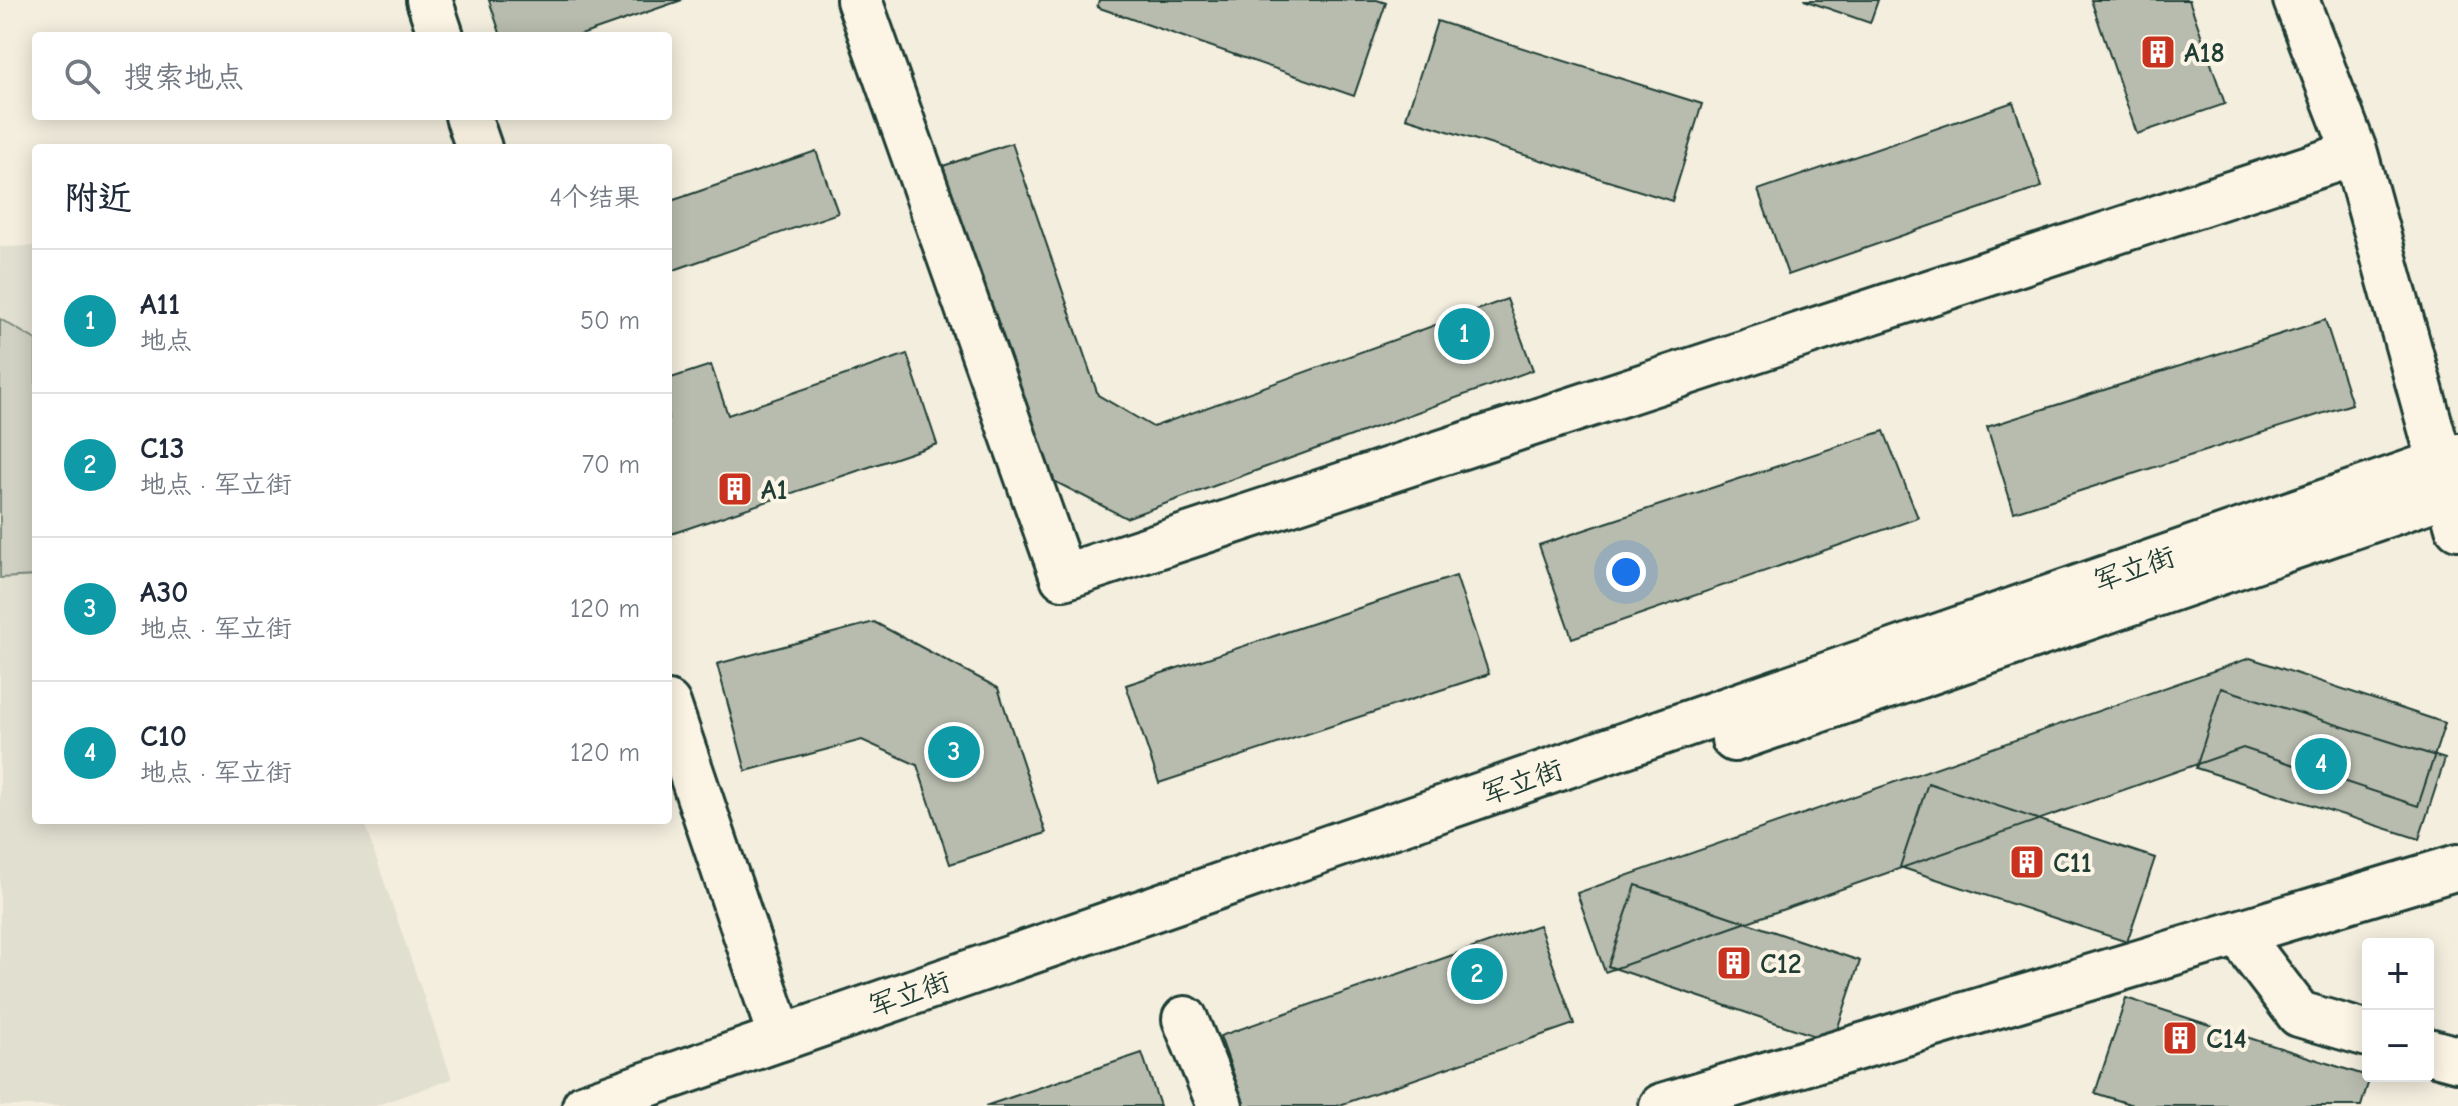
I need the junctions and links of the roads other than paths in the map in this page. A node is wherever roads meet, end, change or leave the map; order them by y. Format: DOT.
graph roads {
  1 [pos="429,0"];
  2 [pos="859,0"];
  3 [pos="2296,0"];
  4 [pos="440,32"];
  5 [pos="469,120"];
  6 [pos="478,144"];
  7 [pos="2355,153"];
  8 [pos="2453,486"];
  9 [pos="672,716"];
  10 [pos="2458,867"];
  11 [pos="2245,931"];
  12 [pos="1185,1019"];
  13 [pos="2362,1032"];
  14 [pos="781,1038"];
  15 [pos="2434,1053"];
  16 [pos="2458,1059"];
  17 [pos="585,1106"];
  18 [pos="669,1106"];
  19 [pos="1220,1106"];
  20 [pos="1662,1106"];
  1 -- 4 [label="street"];
  2 -- 7 [label="street"];
  3 -- 7 [label="street"];
  5 -- 6 [label="street"];
  7 -- 8 [label="street"];
  8 -- 14 [label="street, 军立街"];
  8 -- 18 [label="street, 军立街"];
  9 -- 14 [label="street"];
  10 -- 11 [label="street"];
  11 -- 13 [label="street"];
  11 -- 20 [label="street"];
  12 -- 19 [label="street"];
  14 -- 17 [label="street, 军立街"];
  15 -- 16 [label="street"];
}
